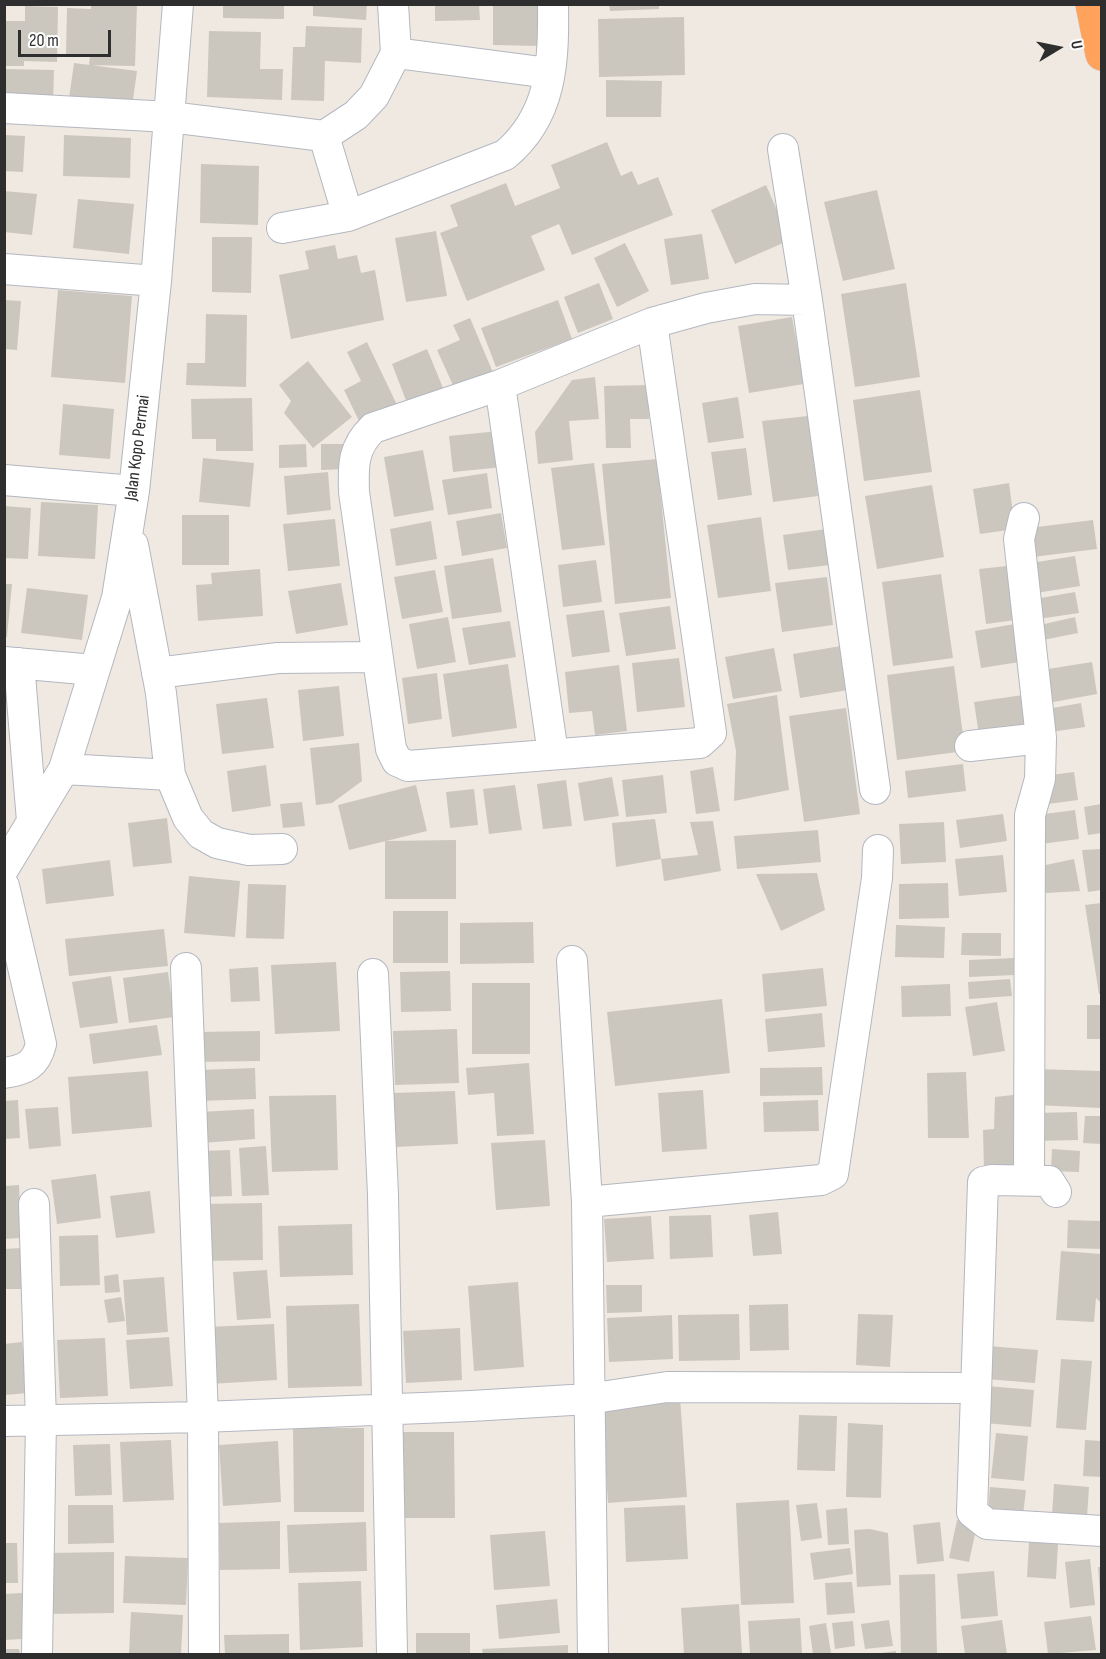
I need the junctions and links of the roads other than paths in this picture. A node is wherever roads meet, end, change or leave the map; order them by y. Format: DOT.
graph roads {
  1 [pos="178,4"];
  2 [pos="393,4"];
  3 [pos="553,4"];
  4 [pos="1092,4"];
  5 [pos="396,53"];
  6 [pos="1101,54"];
  7 [pos="549,73"];
  8 [pos="4,108"];
  9 [pos="170,117"];
  10 [pos="324,136"];
  11 [pos="783,149"];
  12 [pos="348,216"];
  13 [pos="282,228"];
  14 [pos="4,269"];
  15 [pos="156,281"];
  16 [pos="807,300"];
  17 [pos="652,323"];
  18 [pos="500,385"];
  19 [pos="4,480"];
  20 [pos="134,491"];
  21 [pos="1024,518"];
  22 [pos="129,523"];
  23 [pos="376,657"];
  24 [pos="12,662"];
  25 [pos="94,670"];
  26 [pos="157,673"];
  27 [pos="1041,738"];
  28 [pos="970,746"];
  29 [pos="553,754"];
  30 [pos="64,769"];
  31 [pos="170,775"];
  32 [pos="874,789"];
  33 [pos="32,821"];
  34 [pos="282,849"];
  35 [pos="878,850"];
  36 [pos="4,868"];
  37 [pos="4,886"];
  38 [pos="572,961"];
  39 [pos="186,968"];
  40 [pos="373,974"];
  41 [pos="4,1073"];
  42 [pos="587,1202"];
  43 [pos="34,1204"];
  44 [pos="975,1388"];
  45 [pos="588,1399"];
  46 [pos="385,1408"];
  47 [pos="203,1417"];
  48 [pos="4,1420"];
  49 [pos="41,1420"];
  50 [pos="1101,1532"];
  51 [pos="37,1654"];
  52 [pos="204,1654"];
  53 [pos="392,1654"];
  54 [pos="593,1654"];
  1 -- 9 [label="street, Jalan Kopo Permai"];
  2 -- 5 [label="street"];
  3 -- 7 [label="street"];
  4 -- 6 [label="highway"];
  5 -- 7 [label="street"];
  5 -- 10 [label="street"];
  7 -- 12 [label="street"];
  8 -- 9 [label="street"];
  9 -- 10 [label="street"];
  9 -- 15 [label="street, Jalan Kopo Permai"];
  10 -- 12 [label="street"];
  11 -- 16 [label="street"];
  12 -- 13 [label="street"];
  14 -- 15 [label="street"];
  15 -- 20 [label="street, Jalan Kopo Permai"];
  16 -- 17 [label="street"];
  16 -- 32 [label="street"];
  17 -- 18 [label="street"];
  17 -- 29 [label="street"];
  18 -- 23 [label="street"];
  18 -- 29 [label="street"];
  19 -- 20 [label="street"];
  20 -- 22 [label="street, Jalan Kopo Permai"];
  21 -- 27 [label="street"];
  22 -- 25 [label="street, Jalan Kopo Permai"];
  22 -- 26 [label="street"];
  23 -- 26 [label="street"];
  23 -- 29 [label="street"];
  24 -- 25 [label="street"];
  24 -- 33 [label="street"];
  25 -- 30 [label="street, Jalan Kopo Permai"];
  26 -- 31 [label="street"];
  27 -- 28 [label="street"];
  27 -- 44 [label="street"];
  30 -- 31 [label="street"];
  30 -- 33 [label="street, Jalan Kopo Permai"];
  31 -- 34 [label="street"];
  33 -- 36 [label="street, Jalan Kopo Permai"];
  35 -- 42 [label="street"];
  37 -- 41 [label="street"];
  38 -- 42 [label="street"];
  39 -- 47 [label="street"];
  40 -- 46 [label="street"];
  42 -- 45 [label="street"];
  43 -- 49 [label="street"];
  44 -- 45 [label="street"];
  44 -- 50 [label="street"];
  45 -- 46 [label="street"];
  45 -- 54 [label="street"];
  46 -- 47 [label="street"];
  46 -- 53 [label="street"];
  47 -- 49 [label="street"];
  47 -- 52 [label="street"];
  48 -- 49 [label="street"];
  49 -- 51 [label="street"];
}
